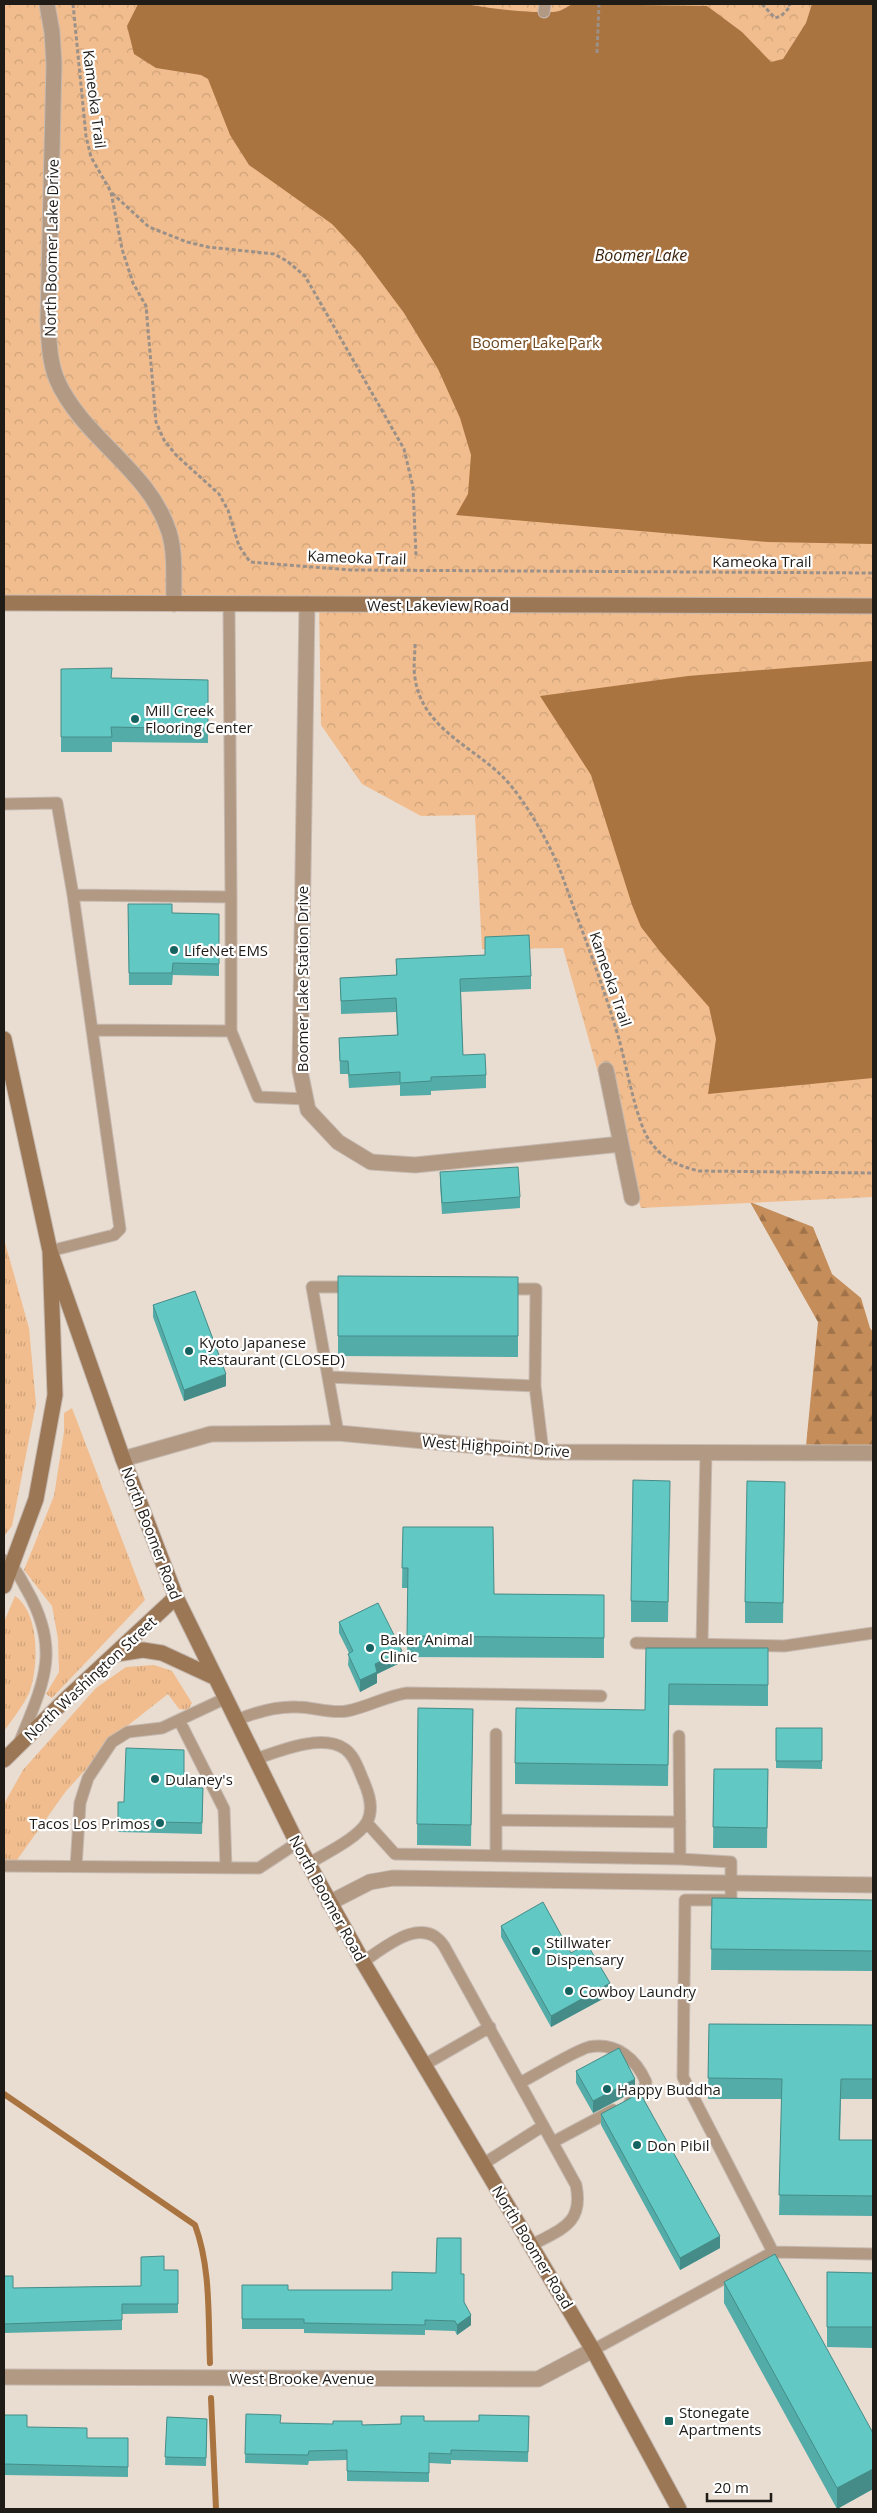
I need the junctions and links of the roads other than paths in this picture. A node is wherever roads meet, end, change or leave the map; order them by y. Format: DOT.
graph roads {
  1 [pos="47,4"];
  2 [pos="4,603"];
  3 [pos="174,604"];
  4 [pos="229,604"];
  5 [pos="307,604"];
  6 [pos="873,606"];
  7 [pos="4,804"];
  8 [pos="73,895"];
  9 [pos="231,897"];
  10 [pos="92,1030"];
  11 [pos="231,1031"];
  12 [pos="4,1039"];
  13 [pos="606,1070"];
  14 [pos="306,1099"];
  15 [pos="621,1144"];
  16 [pos="632,1198"];
  17 [pos="50,1251"];
  18 [pos="361,1288"];
  19 [pos="488,1289"];
  20 [pos="329,1377"];
  21 [pos="535,1386"];
  22 [pos="338,1433"];
  23 [pos="543,1452"];
  24 [pos="706,1452"];
  25 [pos="873,1453"];
  26 [pos="123,1459"];
  27 [pos="8,1563"];
  28 [pos="4,1586"];
  29 [pos="176,1597"];
  30 [pos="873,1633"];
  31 [pos="636,1643"];
  32 [pos="702,1644"];
  33 [pos="116,1654"];
  34 [pos="216,1678"];
  35 [pos="602,1696"];
  36 [pos="226,1698"];
  37 [pos="178,1720"];
  38 [pos="237,1720"];
  39 [pos="496,1734"];
  40 [pos="679,1736"];
  41 [pos="19,1745"];
  42 [pos="256,1759"];
  43 [pos="4,1760"];
  44 [pos="496,1820"];
  45 [pos="680,1822"];
  46 [pos="367,1823"];
  47 [pos="297,1843"];
  48 [pos="496,1856"];
  49 [pos="680,1859"];
  50 [pos="308,1864"];
  51 [pos="4,1866"];
  52 [pos="76,1867"];
  53 [pos="226,1868"];
  54 [pos="732,1883"];
  55 [pos="873,1885"];
  56 [pos="329,1903"];
  57 [pos="363,1962"];
  58 [pos="490,2027"];
  59 [pos="424,2065"];
  60 [pos="520,2083"];
  61 [pos="543,2126"];
  62 [pos="553,2142"];
  63 [pos="483,2164"];
  64 [pos="532,2245"];
  65 [pos="773,2252"];
  66 [pos="873,2254"];
  67 [pos="593,2350"];
  68 [pos="4,2377"];
  69 [pos="679,2509"];
  1 -- 3 [label="street, North Boomer Lake Drive"];
  2 -- 3 [label="main road, West Lakeview Road"];
  3 -- 4 [label="main road, West Lakeview Road"];
  4 -- 5 [label="main road, West Lakeview Road"];
  4 -- 9 [label="lane"];
  5 -- 6 [label="main road, West Lakeview Road"];
  5 -- 14 [label="street, Boomer Lake Station Drive"];
  7 -- 8 [label="lane"];
  8 -- 9 [label="lane"];
  8 -- 10 [label="lane"];
  9 -- 11 [label="lane"];
  10 -- 11 [label="lane"];
  10 -- 17 [label="lane"];
  11 -- 14 [label="lane"];
  12 -- 17 [label="main road"];
  13 -- 15 [label="street"];
  14 -- 15 [label="street, Boomer Lake Station Drive"];
  15 -- 16 [label="street"];
  17 -- 26 [label="main road, North Boomer Road"];
  17 -- 27 [label="main road"];
  18 -- 20 [label="lane"];
  19 -- 21 [label="lane"];
  20 -- 21 [label="lane"];
  20 -- 22 [label="lane"];
  21 -- 23 [label="lane"];
  22 -- 23 [label="street, West Highpoint Drive"];
  22 -- 26 [label="street, West Highpoint Drive"];
  23 -- 24 [label="street, West Highpoint Drive"];
  24 -- 25 [label="street, West Highpoint Drive"];
  24 -- 32 [label="lane"];
  26 -- 29 [label="main road, North Boomer Road"];
  27 -- 28 [label="main road"];
  27 -- 41 [label="lane"];
  29 -- 33 [label="main road, North Washington Street"];
  29 -- 34 [label="main road, North Boomer Road"];
  30 -- 32 [label="lane"];
  31 -- 32 [label="lane"];
  33 -- 34 [label="main road"];
  33 -- 41 [label="main road, North Washington Street"];
  34 -- 36 [label="main road, North Boomer Road"];
  35 -- 38 [label="lane"];
  36 -- 37 [label="lane"];
  36 -- 38 [label="main road, North Boomer Road"];
  37 -- 52 [label="lane"];
  37 -- 53 [label="lane"];
  38 -- 42 [label="main road, North Boomer Road"];
  39 -- 44 [label="lane"];
  40 -- 45 [label="lane"];
  41 -- 43 [label="main road, North Washington Street"];
  42 -- 46 [label="lane"];
  42 -- 47 [label="main road, North Boomer Road"];
  44 -- 45 [label="lane"];
  44 -- 48 [label="lane"];
  45 -- 49 [label="lane"];
  46 -- 48 [label="lane"];
  46 -- 50 [label="lane"];
  47 -- 50 [label="main road, North Boomer Road"];
  47 -- 53 [label="lane"];
  48 -- 49 [label="lane"];
  49 -- 54 [label="lane"];
  50 -- 56 [label="main road, North Boomer Road"];
  51 -- 52 [label="lane"];
  52 -- 53 [label="lane"];
  54 -- 55 [label="street"];
  54 -- 56 [label="street"];
  54 -- 65 [label="lane"];
  56 -- 57 [label="main road, North Boomer Road"];
  57 -- 58 [label="lane"];
  57 -- 59 [label="main road, North Boomer Road"];
  58 -- 59 [label="lane"];
  58 -- 60 [label="lane"];
  59 -- 63 [label="main road, North Boomer Road"];
  60 -- 61 [label="lane"];
  60 -- 62 [label="lane"];
  61 -- 62 [label="lane"];
  61 -- 63 [label="lane"];
  62 -- 64 [label="lane"];
  63 -- 64 [label="main road, North Boomer Road"];
  64 -- 67 [label="main road, North Boomer Road"];
  65 -- 66 [label="lane"];
  65 -- 67 [label="lane"];
  67 -- 68 [label="street, West Brooke Avenue"];
  67 -- 69 [label="main road, North Boomer Road"];
}
